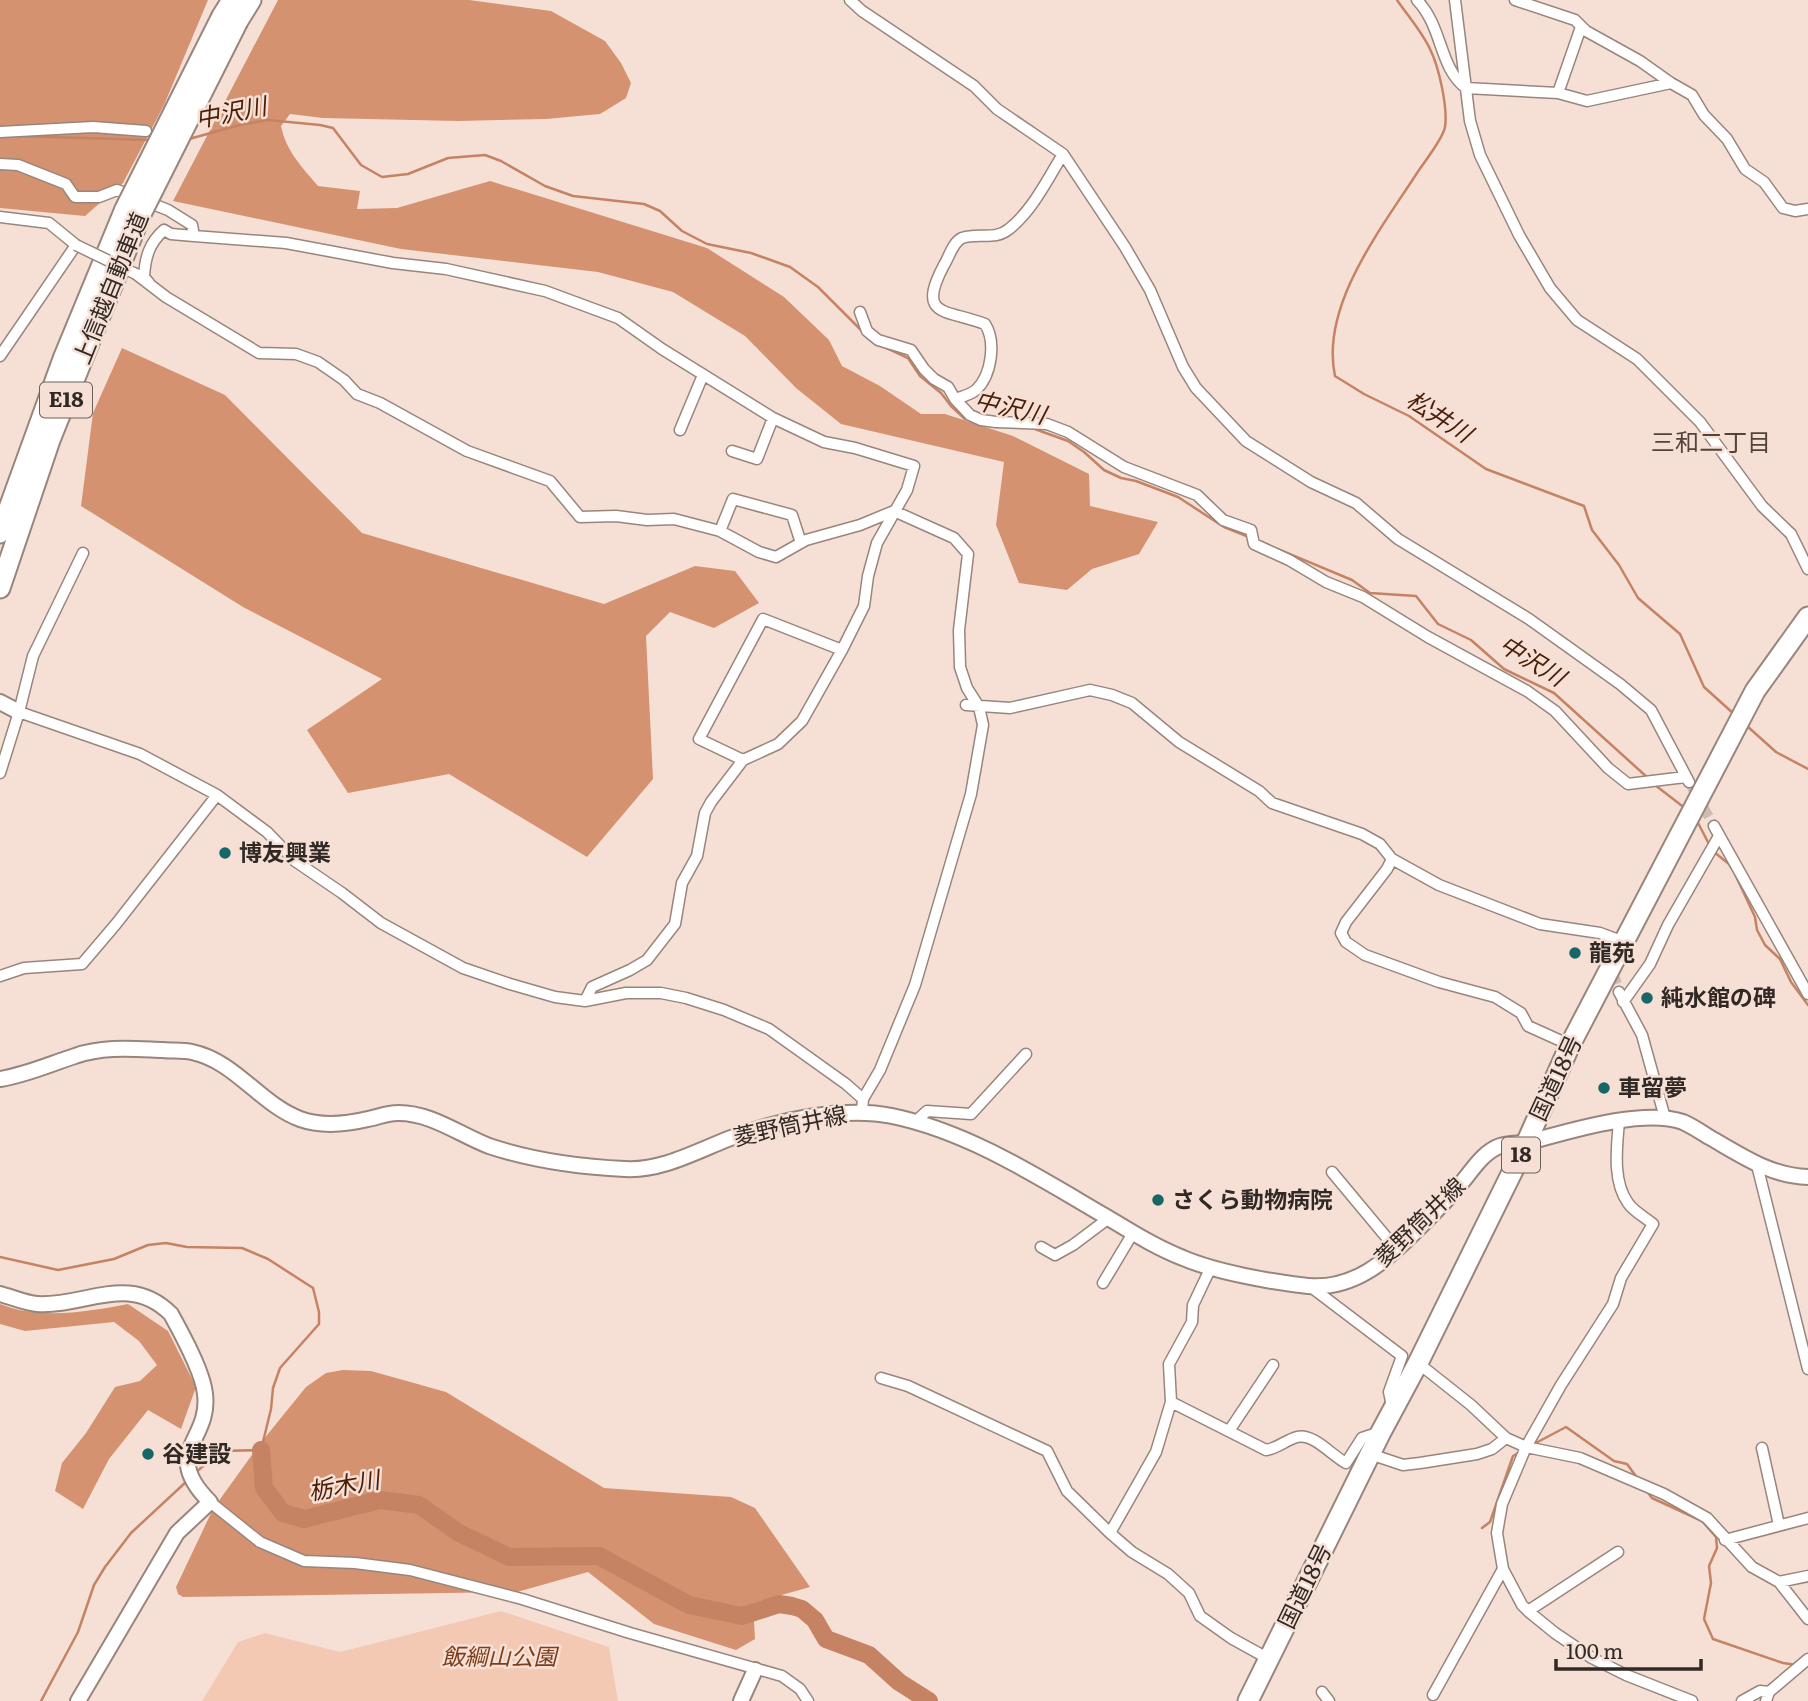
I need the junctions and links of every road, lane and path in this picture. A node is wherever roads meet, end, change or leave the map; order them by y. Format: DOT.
graph roads {
  1 [pos="251,0"];
  2 [pos="850,0"];
  3 [pos="1417,0"];
  4 [pos="1455,0"];
  5 [pos="1515,0"];
  6 [pos="231,12"];
  7 [pos="1581,27"];
  8 [pos="1671,83"];
  9 [pos="1466,88"];
  10 [pos="1558,93"];
  11 [pos="146,131"];
  12 [pos="0,132"];
  13 [pos="1063,154"];
  14 [pos="0,164"];
  15 [pos="1808,209"];
  16 [pos="133,212"];
  17 [pos="0,217"];
  18 [pos="194,236"];
  19 [pos="76,245"];
  20 [pos="166,296"];
  21 [pos="860,312"];
  22 [pos="0,356"];
  23 [pos="703,374"];
  24 [pos="955,399"];
  25 [pos="773,418"];
  26 [pos="680,430"];
  27 [pos="732,451"];
  28 [pos="894,511"];
  29 [pos="720,531"];
  30 [pos="0,533"];
  31 [pos="801,542"];
  32 [pos="83,553"];
  33 [pos="1808,569"];
  34 [pos="0,588"];
  35 [pos="1808,617"];
  36 [pos="842,650"];
  37 [pos="0,702"];
  38 [pos="966,705"];
  39 [pos="979,707"];
  40 [pos="19,712"];
  41 [pos="743,760"];
  42 [pos="0,773"];
  43 [pos="217,794"];
  44 [pos="1392,859"];
  45 [pos="1600,933"];
  46 [pos="1624,942"];
  47 [pos="1604,946"];
  48 [pos="0,976"];
  49 [pos="1808,993"];
  50 [pos="585,1001"];
  51 [pos="1570,1045"];
  52 [pos="1026,1054"];
  53 [pos="0,1080"];
  54 [pos="862,1105"];
  55 [pos="1665,1118"];
  56 [pos="1619,1121"];
  57 [pos="915,1122"];
  58 [pos="1527,1142"];
  59 [pos="1757,1165"];
  60 [pos="1332,1171"];
  61 [pos="1808,1177"];
  62 [pos="1109,1218"];
  63 [pos="1133,1233"];
  64 [pos="1041,1247"];
  65 [pos="1397,1250"];
  66 [pos="1211,1267"];
  67 [pos="1103,1283"];
  68 [pos="1311,1286"];
  69 [pos="0,1294"];
  70 [pos="1806,1351"];
  71 [pos="1418,1363"];
  72 [pos="1273,1365"];
  73 [pos="1808,1369"];
  74 [pos="881,1378"];
  75 [pos="1171,1402"];
  76 [pos="1393,1409"];
  77 [pos="1228,1432"];
  78 [pos="1381,1432"];
  79 [pos="1506,1438"];
  80 [pos="1526,1447"];
  81 [pos="1762,1448"];
  82 [pos="1370,1454"];
  83 [pos="210,1502"];
  84 [pos="1808,1518"];
  85 [pos="1779,1525"];
  86 [pos="1110,1533"];
  87 [pos="1725,1540"];
  88 [pos="1618,1552"];
  89 [pos="1503,1569"];
  90 [pos="1808,1576"];
  91 [pos="1779,1582"];
  92 [pos="1528,1611"];
  93 [pos="1808,1619"];
  94 [pos="1269,1659"];
  95 [pos="1808,1659"];
  96 [pos="755,1670"];
  97 [pos="1322,1692"];
  98 [pos="1433,1695"];
  99 [pos="1767,1696"];
  100 [pos="78,1701"];
  101 [pos="741,1701"];
  102 [pos="807,1701"];
  103 [pos="1248,1701"];
  104 [pos="1329,1701"];
  105 [pos="1692,1701"];
  106 [pos="1742,1701"];
  1 -- 6 [label="highway, 上信越自動車道 / E18"];
  2 -- 13 [label="street"];
  3 -- 9 [label="street"];
  4 -- 9 [label="street"];
  5 -- 7 [label="street"];
  6 -- 16 [label="highway, 上信越自動車道 / E18, bridge"];
  7 -- 8 [label="street"];
  7 -- 10 [label="street"];
  8 -- 10 [label="street"];
  8 -- 15 [label="street"];
  9 -- 10 [label="street"];
  9 -- 33 [label="street"];
  11 -- 12 [label="street"];
  13 -- 24 [label="street"];
  13 -- 24 [label="street"];
  14 -- 18 [label="street"];
  16 -- 30 [label="highway, 上信越自動車道 / E18"];
  16 -- 34 [label="highway, 上信越自動車道 / E18"];
  17 -- 19 [label="street"];
  18 -- 20 [label="street"];
  18 -- 23 [label="street"];
  19 -- 20 [label="street, bridge"];
  19 -- 22 [label="street"];
  20 -- 29 [label="street"];
  21 -- 24 [label="street"];
  23 -- 25 [label="street"];
  23 -- 26 [label="street"];
  25 -- 27 [label="street"];
  25 -- 28 [label="street"];
  28 -- 31 [label="street"];
  28 -- 36 [label="street"];
  28 -- 39 [label="street"];
  29 -- 31 [label="street"];
  29 -- 31 [label="street"];
  32 -- 40 [label="street"];
  35 -- 46 [label="highway, 国道18号 / 18"];
  36 -- 41 [label="street"];
  36 -- 41 [label="street"];
  37 -- 40 [label="main road"];
  38 -- 39 [label="street"];
  39 -- 44 [label="street"];
  39 -- 54 [label="street"];
  40 -- 42 [label="street"];
  40 -- 43 [label="street"];
  41 -- 50 [label="street"];
  43 -- 48 [label="street"];
  43 -- 50 [label="street"];
  44 -- 45 [label="street"];
  44 -- 51 [label="street"];
  45 -- 46 [label="street"];
  45 -- 47 [label="street"];
  46 -- 51 [label="highway, 国道18号 / 18"];
  49 -- 55 [label="street"];
  50 -- 54 [label="street"];
  51 -- 58 [label="highway, 国道18号 / 18"];
  52 -- 57 [label="street"];
  53 -- 54 [label="main road, 菱野筒井線"];
  54 -- 57 [label="main road, 菱野筒井線"];
  55 -- 56 [label="main road, 菱野筒井線"];
  55 -- 59 [label="main road"];
  56 -- 58 [label="main road, 菱野筒井線"];
  56 -- 80 [label="street"];
  57 -- 62 [label="main road, 菱野筒井線"];
  58 -- 65 [label="main road, 菱野筒井線"];
  58 -- 71 [label="highway, 国道18号 / 18"];
  59 -- 61 [label="main road"];
  59 -- 70 [label="street"];
  60 -- 65 [label="street"];
  62 -- 63 [label="main road, 菱野筒井線"];
  62 -- 64 [label="street"];
  63 -- 66 [label="main road, 菱野筒井線"];
  63 -- 67 [label="street"];
  65 -- 68 [label="main road, 菱野筒井線"];
  66 -- 68 [label="main road, 菱野筒井線"];
  66 -- 75 [label="street"];
  68 -- 76 [label="street"];
  69 -- 83 [label="main road"];
  70 -- 73 [label="street"];
  71 -- 76 [label="highway, 国道18号 / 18"];
  71 -- 79 [label="street"];
  72 -- 77 [label="street"];
  74 -- 86 [label="street"];
  75 -- 77 [label="street"];
  75 -- 86 [label="street"];
  76 -- 78 [label="highway, 国道18号 / 18"];
  77 -- 78 [label="street"];
  78 -- 82 [label="highway, 国道18号 / 18"];
  79 -- 80 [label="street"];
  79 -- 82 [label="street"];
  80 -- 87 [label="street"];
  80 -- 89 [label="street"];
  81 -- 85 [label="street"];
  82 -- 94 [label="highway, 国道18号 / 18"];
  83 -- 96 [label="street"];
  83 -- 100 [label="main road"];
  84 -- 85 [label="street"];
  85 -- 87 [label="street"];
  86 -- 94 [label="street"];
  87 -- 91 [label="street"];
  88 -- 92 [label="street"];
  89 -- 92 [label="street"];
  89 -- 98 [label="street"];
  90 -- 91 [label="street"];
  91 -- 93 [label="street"];
  92 -- 105 [label="street"];
  94 -- 103 [label="highway, 国道18号 / 18"];
  95 -- 99 [label="street"];
  96 -- 101 [label="main road"];
  96 -- 102 [label="street"];
  97 -- 104 [label="street"];
  99 -- 106 [label="street"];
}
